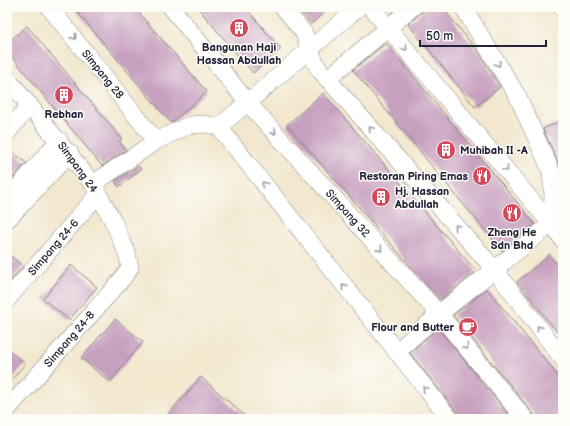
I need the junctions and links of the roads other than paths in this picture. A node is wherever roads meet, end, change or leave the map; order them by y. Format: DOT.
graph roads {
  1 [pos="49,7"];
  2 [pos="171,7"];
  3 [pos="283,7"];
  4 [pos="359,7"];
  5 [pos="371,7"];
  6 [pos="413,7"];
  7 [pos="463,7"];
  8 [pos="388,28"];
  9 [pos="309,49"];
  10 [pos="7,78"];
  11 [pos="327,79"];
  12 [pos="248,102"];
  13 [pos="30,105"];
  14 [pos="219,127"];
  15 [pos="7,133"];
  16 [pos="59,140"];
  17 [pos="156,141"];
  18 [pos="70,153"];
  19 [pos="96,189"];
  20 [pos="7,200"];
  21 [pos="7,220"];
  22 [pos="551,224"];
  23 [pos="563,240"];
  24 [pos="130,268"];
  25 [pos="495,270"];
  26 [pos="7,300"];
  27 [pos="439,314"];
  28 [pos="396,352"];
  29 [pos="563,359"];
  30 [pos="7,410"];
  31 [pos="450,419"];
  32 [pos="525,419"];
  1 -- 17 [label="street, Simpang 28, one-way"];
  2 -- 12 [label="street, Simpang 32"];
  3 -- 9 [label="street"];
  4 -- 9 [label="street"];
  5 -- 8 [label="street"];
  6 -- 8 [label="street"];
  7 -- 22 [label="street, one-way"];
  8 -- 11 [label="street"];
  8 -- 22 [label="street, one-way"];
  9 -- 11 [label="street"];
  9 -- 12 [label="street"];
  10 -- 13 [label="street, Simpang 24"];
  25 -- 11 [label="street, one-way"];
  12 -- 14 [label="street"];
  12 -- 27 [label="street, Simpang 32, one-way"];
  13 -- 15 [label="street"];
  13 -- 16 [label="street, Simpang 24"];
  14 -- 17 [label="street, Simpang 24-6"];
  28 -- 14 [label="street, one-way"];
  16 -- 18 [label="street, Simpang 24"];
  16 -- 20 [label="street"];
  17 -- 19 [label="street, Simpang 24-6"];
  18 -- 19 [label="street, Simpang 24"];
  18 -- 21 [label="street"];
  19 -- 24 [label="street, Simpang 24"];
  19 -- 26 [label="street, Simpang 24-6"];
  22 -- 23 [label="street"];
  22 -- 25 [label="street"];
  24 -- 30 [label="street, Simpang 24-8"];
  25 -- 27 [label="street"];
  29 -- 25 [label="street, one-way"];
  27 -- 28 [label="street"];
  27 -- 32 [label="street, Simpang 32, one-way"];
  31 -- 28 [label="street, one-way"];
}
